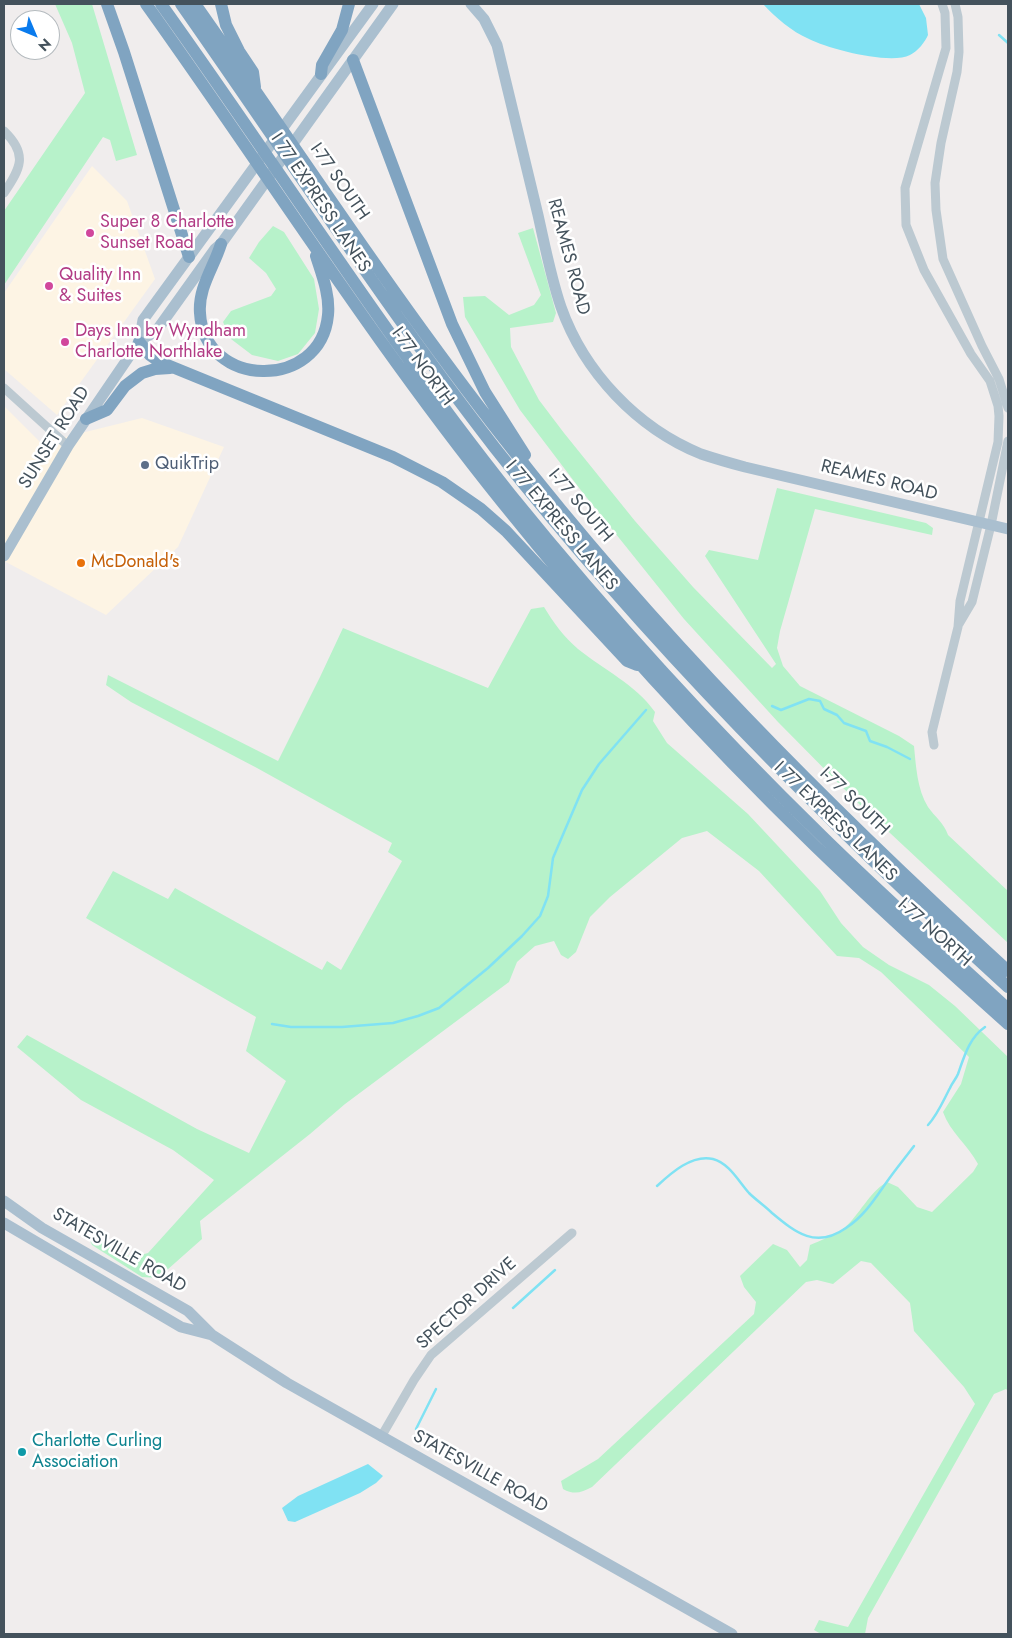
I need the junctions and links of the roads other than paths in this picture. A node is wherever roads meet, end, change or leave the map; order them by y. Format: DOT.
graph roads {
  1 [pos="107,4"];
  2 [pos="146,4"];
  3 [pos="160,4"];
  4 [pos="181,4"];
  5 [pos="195,4"];
  6 [pos="222,4"];
  7 [pos="349,4"];
  8 [pos="373,4"];
  9 [pos="393,4"];
  10 [pos="472,4"];
  11 [pos="942,4"];
  12 [pos="955,4"];
  13 [pos="353,60"];
  14 [pos="321,74"];
  15 [pos="256,92"];
  16 [pos="4,131"];
  17 [pos="4,193"];
  18 [pos="310,240"];
  19 [pos="220,244"];
  20 [pos="189,257"];
  21 [pos="139,342"];
  22 [pos="172,368"];
  23 [pos="4,388"];
  24 [pos="1008,408"];
  25 [pos="86,419"];
  26 [pos="1008,441"];
  27 [pos="68,446"];
  28 [pos="559,508"];
  29 [pos="979,523"];
  30 [pos="991,525"];
  31 [pos="1008,529"];
  32 [pos="4,556"];
  33 [pos="958,627"];
  34 [pos="644,668"];
  35 [pos="934,745"];
  36 [pos="1008,971"];
  37 [pos="1008,986"];
  38 [pos="1008,1008"];
  39 [pos="1008,1024"];
  40 [pos="4,1201"];
  41 [pos="4,1223"];
  42 [pos="42,1228"];
  43 [pos="572,1233"];
  44 [pos="33,1240"];
  45 [pos="212,1335"];
  46 [pos="381,1437"];
  47 [pos="732,1634"];
  1 -- 20 [label="highway"];
  2 -- 18 [label="highway, I-77 NORTH"];
  3 -- 38 [label="highway, I 77 EXPRESS LANES"];
  4 -- 37 [label="highway, I 77 EXPRESS LANES"];
  5 -- 15 [label="highway, I-77 SOUTH"];
  6 -- 15 [label="highway"];
  7 -- 14 [label="highway"];
  8 -- 14 [label="main road, SUNSET ROAD"];
  9 -- 13 [label="main road, SUNSET ROAD"];
  10 -- 29 [label="main road, REAMES ROAD"];
  11 -- 29 [label="street"];
  12 -- 24 [label="street"];
  13 -- 19 [label="main road, SUNSET ROAD"];
  13 -- 28 [label="highway"];
  14 -- 20 [label="main road, SUNSET ROAD"];
  15 -- 28 [label="highway, I-77 SOUTH"];
  16 -- 17 [label="street"];
  18 -- 19 [label="highway"];
  18 -- 34 [label="highway, I-77 NORTH"];
  19 -- 21 [label="main road, SUNSET ROAD"];
  20 -- 21 [label="main road, SUNSET ROAD"];
  21 -- 22 [label="highway"];
  21 -- 25 [label="main road, SUNSET ROAD"];
  22 -- 25 [label="highway"];
  22 -- 34 [label="highway"];
  23 -- 27 [label="street"];
  25 -- 27 [label="main road, SUNSET ROAD"];
  26 -- 30 [label="street"];
  27 -- 32 [label="main road, SUNSET ROAD"];
  28 -- 36 [label="highway, I-77 SOUTH"];
  29 -- 30 [label="main road, REAMES ROAD"];
  29 -- 33 [label="street"];
  30 -- 31 [label="main road, REAMES ROAD"];
  30 -- 33 [label="street"];
  33 -- 35 [label="street"];
  34 -- 39 [label="highway, I-77 NORTH"];
  40 -- 42 [label="main road, STATESVILLE ROAD"];
  41 -- 44 [label="main road, STATESVILLE ROAD"];
  42 -- 44 [label="main road"];
  42 -- 45 [label="main road, STATESVILLE ROAD"];
  43 -- 46 [label="street, SPECTOR DRIVE"];
  44 -- 45 [label="main road, STATESVILLE ROAD"];
  45 -- 46 [label="main road, STATESVILLE ROAD"];
  46 -- 47 [label="main road, STATESVILLE ROAD"];
}
